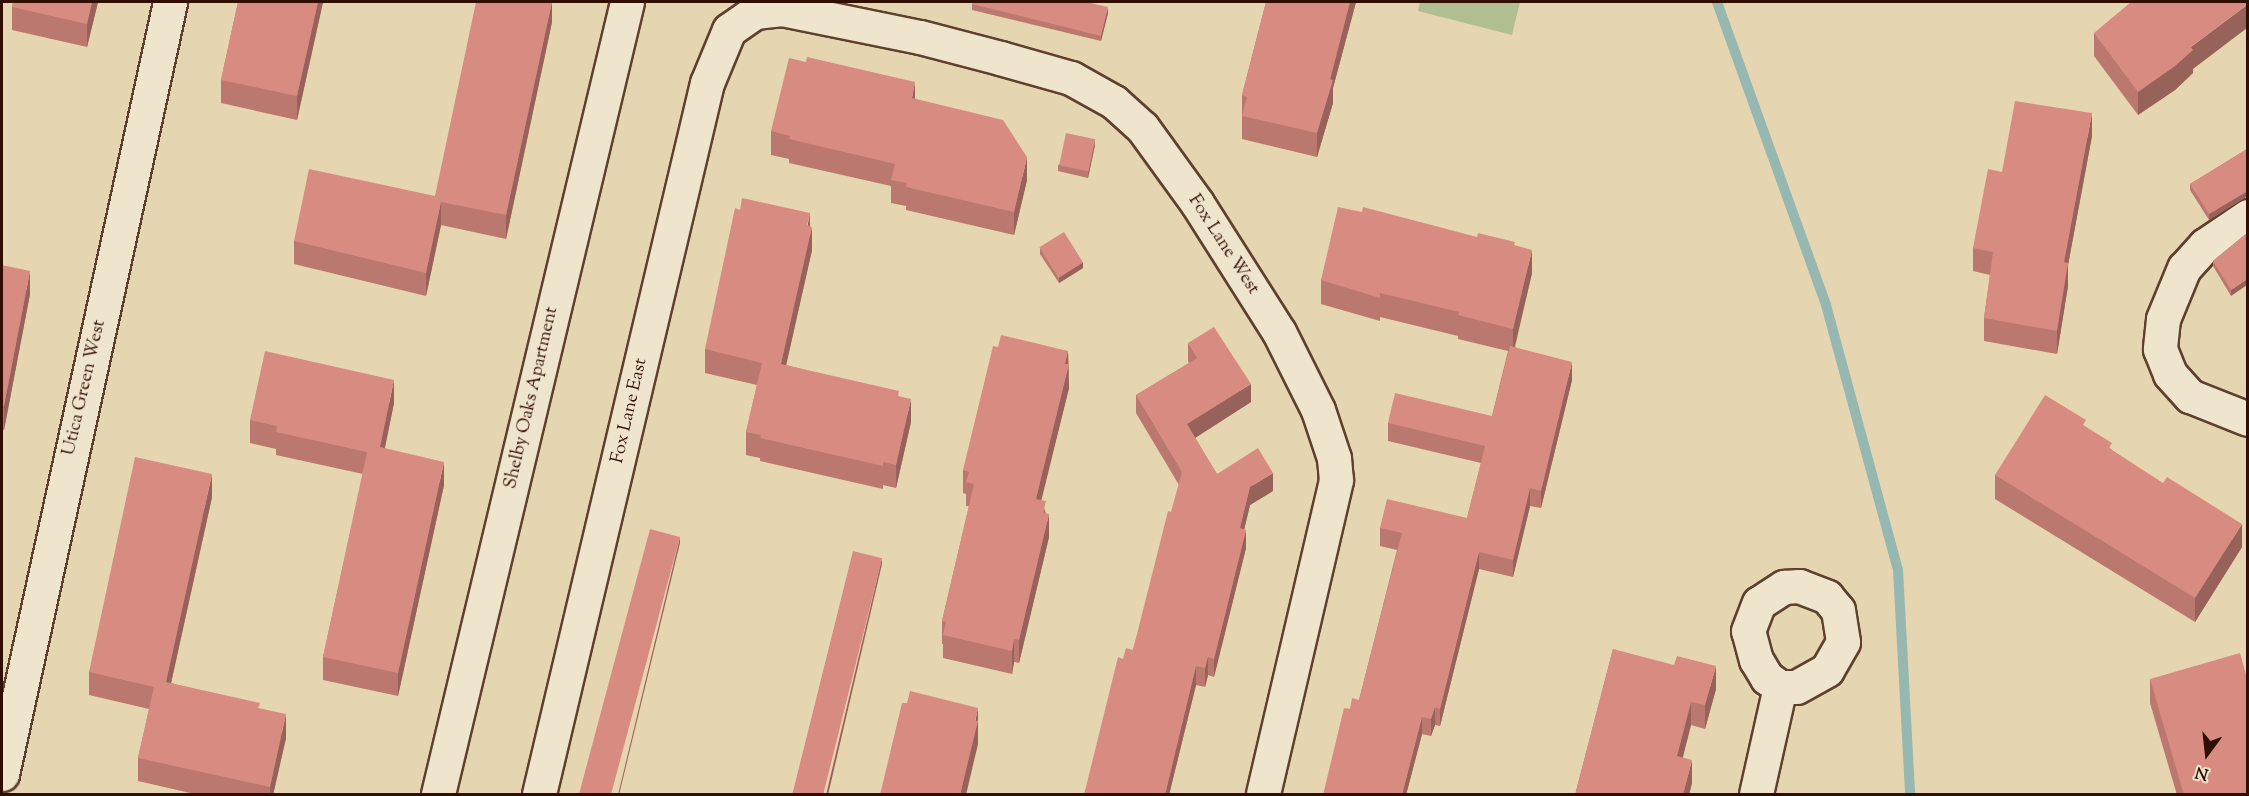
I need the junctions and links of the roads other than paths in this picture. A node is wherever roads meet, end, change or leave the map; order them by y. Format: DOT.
graph roads {
  1 [pos="170,2"];
  2 [pos="627,2"];
  3 [pos="729,30"];
  4 [pos="2247,216"];
  5 [pos="2247,419"];
  6 [pos="1780,687"];
  7 [pos="2,774"];
  8 [pos="438,795"];
  9 [pos="539,795"];
  10 [pos="1263,795"];
  11 [pos="1756,795"];
  1 -- 7 [label="street, Utica Green West"];
  2 -- 8 [label="street, Shelby Oaks Apartment"];
  3 -- 9 [label="street, Fox Lane East"];
  3 -- 10 [label="street, Fox Lane West"];
  4 -- 5 [label="street"];
  6 -- 11 [label="street"];
}
